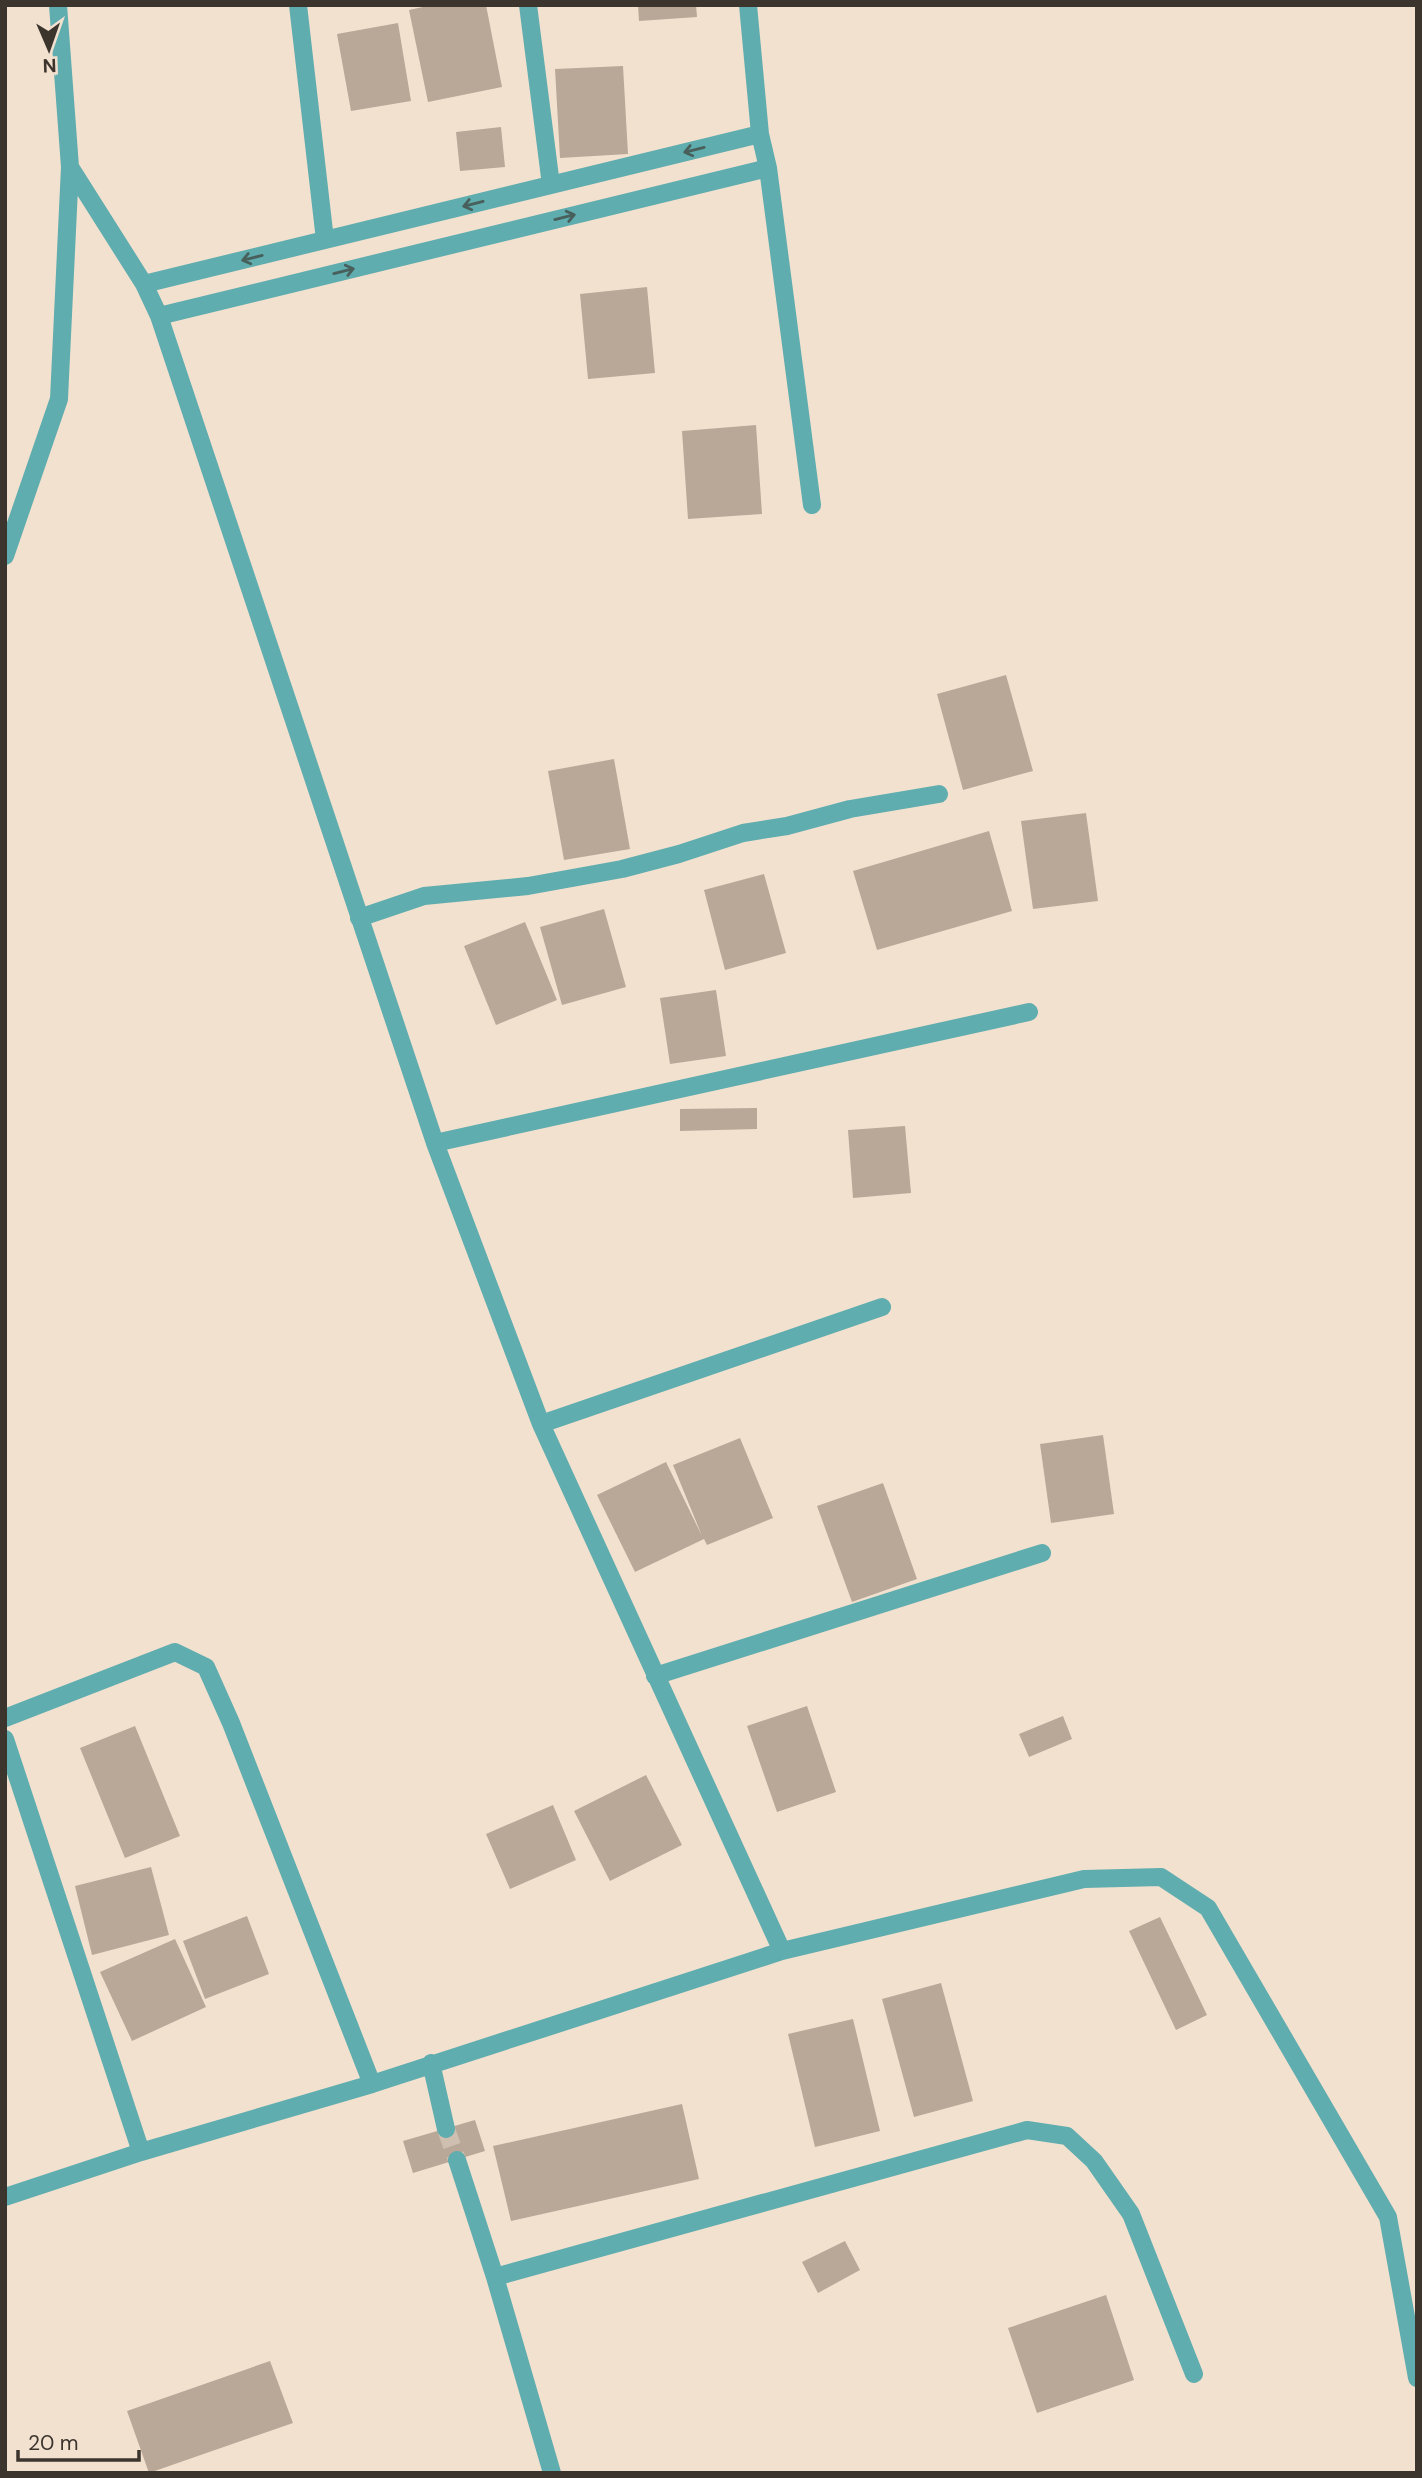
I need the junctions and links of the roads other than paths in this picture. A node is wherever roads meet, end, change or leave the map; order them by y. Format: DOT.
graph roads {
  1 [pos="58,5"];
  2 [pos="298,5"];
  3 [pos="528,5"];
  4 [pos="748,5"];
  5 [pos="760,134"];
  6 [pos="70,167"];
  7 [pos="768,168"];
  8 [pos="551,184"];
  9 [pos="325,240"];
  10 [pos="144,284"];
  11 [pos="159,316"];
  12 [pos="812,505"];
  13 [pos="5,556"];
  14 [pos="939,794"];
  15 [pos="359,918"];
  16 [pos="1029,1012"];
  17 [pos="435,1143"];
  18 [pos="882,1307"];
  19 [pos="541,1424"];
  20 [pos="1042,1553"];
  21 [pos="655,1676"];
  22 [pos="5,1718"];
  23 [pos="5,1739"];
  24 [pos="782,1951"];
  25 [pos="431,2063"];
  26 [pos="372,2084"];
  27 [pos="446,2129"];
  28 [pos="141,2152"];
  29 [pos="457,2160"];
  30 [pos="5,2197"];
  31 [pos="495,2277"];
  32 [pos="1194,2374"];
  33 [pos="1417,2378"];
  34 [pos="552,2473"];
  1 -- 6 [label="street"];
  2 -- 9 [label="street"];
  3 -- 8 [label="street"];
  4 -- 5 [label="street"];
  5 -- 7 [label="street"];
  5 -- 8 [label="street, one-way"];
  6 -- 10 [label="street"];
  6 -- 13 [label="street"];
  11 -- 7 [label="street, one-way"];
  7 -- 12 [label="street"];
  8 -- 9 [label="street, one-way"];
  9 -- 10 [label="street, one-way"];
  10 -- 11 [label="street"];
  11 -- 15 [label="street"];
  14 -- 15 [label="street"];
  15 -- 17 [label="street"];
  16 -- 17 [label="street"];
  17 -- 19 [label="street"];
  18 -- 19 [label="street"];
  19 -- 21 [label="street"];
  20 -- 21 [label="street"];
  21 -- 24 [label="street"];
  22 -- 26 [label="street"];
  23 -- 28 [label="street"];
  24 -- 25 [label="street"];
  24 -- 33 [label="street"];
  25 -- 26 [label="street"];
  25 -- 27 [label="street"];
  26 -- 28 [label="street"];
  28 -- 30 [label="street"];
  29 -- 31 [label="street"];
  31 -- 32 [label="street"];
  31 -- 34 [label="street"];
}
